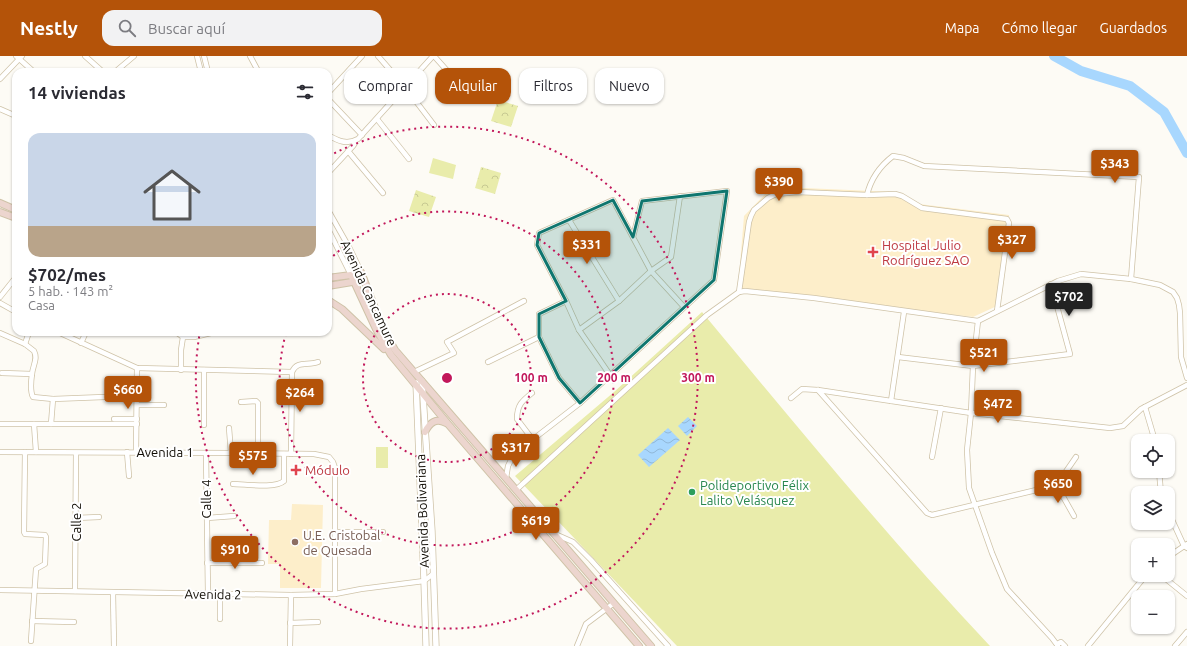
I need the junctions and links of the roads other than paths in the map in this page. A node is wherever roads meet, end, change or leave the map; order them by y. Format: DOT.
graph roads {
  1 [pos="85,56"];
  2 [pos="134,56"];
  3 [pos="197,56"];
  4 [pos="204,56"];
  5 [pos="250,56"];
  6 [pos="362,56"];
  7 [pos="378,56"];
  8 [pos="433,56"];
  9 [pos="19,57"];
  10 [pos="30,68"];
  11 [pos="98,68"];
  12 [pos="119,68"];
  13 [pos="200,68"];
  14 [pos="207,68"];
  15 [pos="256,68"];
  16 [pos="388,68"];
  17 [pos="422,68"];
  18 [pos="444,68"];
  19 [pos="0,79"];
  20 [pos="332,89"];
  21 [pos="332,103"];
  22 [pos="390,104"];
  23 [pos="418,104"];
  24 [pos="0,109"];
  25 [pos="12,114"];
  26 [pos="377,119"];
  27 [pos="434,125"];
  28 [pos="362,135"];
  29 [pos="332,137"];
  30 [pos="355,141"];
  31 [pos="348,151"];
  32 [pos="409,159"];
  33 [pos="332,168"];
  34 [pos="383,193"];
  35 [pos="867,195"];
  36 [pos="680,196"];
  37 [pos="0,203"];
  38 [pos="12,208"];
  39 [pos="0,213"];
  40 [pos="12,216"];
  41 [pos="332,217"];
  42 [pos="569,220"];
  43 [pos="332,237"];
  44 [pos="633,237"];
  45 [pos="361,272"];
  46 [pos="651,272"];
  47 [pos="351,275"];
  48 [pos="332,277"];
  49 [pos="1131,278"];
  50 [pos="364,280"];
  51 [pos="12,281"];
  52 [pos="355,282"];
  53 [pos="1051,284"];
  54 [pos="332,285"];
  55 [pos="739,292"];
  56 [pos="0,297"];
  57 [pos="524,301"];
  58 [pos="566,301"];
  59 [pos="619,301"];
  60 [pos="0,303"];
  61 [pos="332,303"];
  62 [pos="684,307"];
  63 [pos="12,310"];
  64 [pos="997,311"];
  65 [pos="904,312"];
  66 [pos="978,321"];
  67 [pos="579,330"];
  68 [pos="0,333"];
  69 [pos="27,336"];
  70 [pos="66,336"];
  71 [pos="84,336"];
  72 [pos="198,336"];
  73 [pos="183,337"];
  74 [pos="539,337"];
  75 [pos="81,343"];
  76 [pos="25,344"];
  77 [pos="391,355"];
  78 [pos="898,357"];
  79 [pos="318,362"];
  80 [pos="488,362"];
  81 [pos="973,366"];
  82 [pos="137,368"];
  83 [pos="180,370"];
  84 [pos="204,370"];
  85 [pos="292,372"];
  86 [pos="2,373"];
  87 [pos="32,374"];
  88 [pos="415,374"];
  89 [pos="610,375"];
  90 [pos="1187,378"];
  91 [pos="422,381"];
  92 [pos="1187,385"];
  93 [pos="416,387"];
  94 [pos="818,390"];
  95 [pos="532,393"];
  96 [pos="423,394"];
  97 [pos="104,397"];
  98 [pos="791,398"];
  99 [pos="53,399"];
  100 [pos="891,401"];
  101 [pos="241,402"];
  102 [pos="580,402"];
  103 [pos="137,405"];
  104 [pos="164,406"];
  105 [pos="1145,407"];
  106 [pos="941,408"];
  107 [pos="971,413"];
  108 [pos="114,418"];
  109 [pos="137,422"];
  110 [pos="0,424"];
  111 [pos="34,424"];
  112 [pos="51,424"];
  113 [pos="448,424"];
  114 [pos="204,425"];
  115 [pos="230,428"];
  116 [pos="425,432"];
  117 [pos="1153,434"];
  118 [pos="533,440"];
  119 [pos="0,452"];
  120 [pos="25,452"];
  121 [pos="36,452"];
  122 [pos="127,452"];
  123 [pos="136,452"];
  124 [pos="76,453"];
  125 [pos="206,453"];
  126 [pos="231,453"];
  127 [pos="258,454"];
  128 [pos="284,454"];
  129 [pos="291,454"];
  130 [pos="1076,456"];
  131 [pos="932,457"];
  132 [pos="129,476"];
  133 [pos="506,478"];
  134 [pos="234,484"];
  135 [pos="1056,484"];
  136 [pos="516,490"];
  137 [pos="975,506"];
  138 [pos="234,516"];
  139 [pos="1074,516"];
  140 [pos="99,517"];
  141 [pos="76,518"];
  142 [pos="207,518"];
  143 [pos="541,519"];
  144 [pos="534,524"];
  145 [pos="1175,525"];
  146 [pos="335,532"];
  147 [pos="383,532"];
  148 [pos="554,534"];
  149 [pos="1186,546"];
  150 [pos="1175,553"];
  151 [pos="262,562"];
  152 [pos="207,563"];
  153 [pos="433,574"];
  154 [pos="424,581"];
  155 [pos="1140,582"];
  156 [pos="1170,582"];
  157 [pos="434,587"];
  158 [pos="0,590"];
  159 [pos="34,591"];
  160 [pos="75,591"];
  161 [pos="113,593"];
  162 [pos="208,594"];
  163 [pos="220,594"];
  164 [pos="335,594"];
  165 [pos="291,595"];
  166 [pos="1187,596"];
  167 [pos="614,603"];
  168 [pos="606,608"];
  169 [pos="220,619"];
  170 [pos="32,621"];
  171 [pos="74,622"];
  172 [pos="318,622"];
  173 [pos="290,623"];
  174 [pos="1187,632"];
  175 [pos="31,641"];
  176 [pos="1057,645"];
  177 [pos="114,646"];
  178 [pos="290,646"];
  179 [pos="426,646"];
  180 [pos="436,646"];
  181 [pos="577,646"];
  182 [pos="639,646"];
  183 [pos="651,646"];
  184 [pos="668,646"];
  185 [pos="1065,646"];
  186 [pos="1088,646"];
  187 [pos="1176,646"];
  1 -- 11 [label="street"];
  2 -- 12 [label="street"];
  3 -- 13 [label="street"];
  4 -- 14 [label="street"];
  5 -- 15 [label="street"];
  6 -- 20 [label="street"];
  7 -- 16 [label="street"];
  8 -- 17 [label="street"];
  8 -- 18 [label="street"];
  9 -- 10 [label="street"];
  9 -- 19 [label="street"];
  21 -- 28 [label="street"];
  22 -- 26 [label="street"];
  23 -- 27 [label="street"];
  24 -- 25 [label="street"];
  26 -- 28 [label="street"];
  26 -- 32 [label="street"];
  28 -- 30 [label="street"];
  29 -- 30 [label="street"];
  30 -- 31 [label="street"];
  31 -- 33 [label="street"];
  31 -- 34 [label="street"];
  35 -- 49 [label="street"];
  35 -- 55 [label="street"];
  35 -- 64 [label="street"];
  36 -- 44 [label="street"];
  36 -- 46 [label="street"];
  36 -- 62 [label="street"];
  37 -- 38 [label="main road"];
  39 -- 40 [label="main road"];
  41 -- 45 [label="street, Avenida Cancamure"];
  42 -- 44 [label="street"];
  42 -- 58 [label="street"];
  42 -- 59 [label="street"];
  43 -- 47 [label="street, Avenida Cancamure"];
  44 -- 46 [label="street"];
  45 -- 47 [label="main road"];
  45 -- 50 [label="main road, Avenida Cancamure"];
  46 -- 59 [label="street"];
  46 -- 62 [label="street"];
  47 -- 48 [label="main road"];
  47 -- 52 [label="main road, Avenida Cancamure"];
  49 -- 53 [label="street"];
  49 -- 90 [label="street"];
  50 -- 52 [label="main road"];
  50 -- 88 [label="main road, Avenida Cancamure"];
  51 -- 56 [label="street"];
  52 -- 54 [label="main road"];
  52 -- 77 [label="main road, Avenida Cancamure"];
  53 -- 64 [label="street"];
  53 -- 81 [label="street"];
  55 -- 65 [label="street"];
  55 -- 136 [label="street"];
  57 -- 88 [label="street"];
  58 -- 67 [label="street"];
  58 -- 74 [label="street"];
  59 -- 67 [label="street"];
  60 -- 63 [label="street"];
  61 -- 77 [label="main road"];
  62 -- 89 [label="street"];
  64 -- 66 [label="street"];
  65 -- 66 [label="street"];
  65 -- 78 [label="street"];
  66 -- 81 [label="street"];
  67 -- 89 [label="street"];
  68 -- 76 [label="street"];
  69 -- 76 [label="street"];
  70 -- 75 [label="street"];
  71 -- 75 [label="street"];
  72 -- 73 [label="street"];
  73 -- 83 [label="street"];
  74 -- 80 [label="street"];
  74 -- 102 [label="street"];
  75 -- 82 [label="street"];
  76 -- 87 [label="street"];
  77 -- 93 [label="main road, Avenida Cancamure"];
  78 -- 81 [label="street"];
  78 -- 100 [label="street"];
  79 -- 85 [label="street"];
  81 -- 107 [label="street"];
  82 -- 83 [label="street"];
  82 -- 103 [label="street"];
  83 -- 84 [label="street"];
  84 -- 85 [label="street"];
  84 -- 114 [label="street"];
  85 -- 129 [label="street"];
  86 -- 87 [label="street"];
  87 -- 99 [label="street"];
  88 -- 91 [label="main road, Avenida Cancamure"];
  88 -- 93 [label="street, Avenida Bolivariana"];
  89 -- 102 [label="street"];
  91 -- 96 [label="street, Avenida Bolivariana"];
  91 -- 133 [label="main road, Avenida Cancamure"];
  92 -- 105 [label="street"];
  93 -- 96 [label="main road, Avenida Cancamure"];
  93 -- 154 [label="street, Avenida Bolivariana"];
  94 -- 98 [label="street"];
  94 -- 100 [label="street"];
  94 -- 137 [label="street"];
  95 -- 118 [label="street"];
  96 -- 113 [label="main road, Avenida Cancamure"];
  96 -- 116 [label="street, Avenida Bolivariana"];
  97 -- 99 [label="street"];
  99 -- 112 [label="street"];
  100 -- 106 [label="street"];
  101 -- 127 [label="street"];
  102 -- 118 [label="street"];
  103 -- 104 [label="street"];
  103 -- 109 [label="street"];
  105 -- 107 [label="street"];
  105 -- 117 [label="street"];
  106 -- 107 [label="street"];
  106 -- 131 [label="street"];
  107 -- 137 [label="street"];
  108 -- 109 [label="street"];
  109 -- 112 [label="street"];
  109 -- 123 [label="street"];
  110 -- 111 [label="street"];
  111 -- 112 [label="street"];
  111 -- 121 [label="street"];
  113 -- 116 [label="main road"];
  113 -- 144 [label="main road, Avenida Cancamure"];
  115 -- 126 [label="street"];
  116 -- 153 [label="street, Avenida Bolivariana"];
  118 -- 133 [label="street"];
  119 -- 120 [label="street, Avenida 1"];
  120 -- 121 [label="street, Avenida 1"];
  120 -- 159 [label="street"];
  121 -- 124 [label="street, Avenida 1"];
  122 -- 123 [label="street, Avenida 1"];
  122 -- 124 [label="street, Avenida 1"];
  122 -- 132 [label="street"];
  123 -- 125 [label="street, Avenida 1"];
  124 -- 141 [label="street, Calle 2"];
  125 -- 126 [label="street, Avenida 1"];
  125 -- 142 [label="street, Calle 4"];
  126 -- 127 [label="street, Avenida 1"];
  127 -- 128 [label="street, Avenida 1"];
  128 -- 129 [label="street, Avenida 1"];
  128 -- 134 [label="street"];
  129 -- 146 [label="street, Avenida 1"];
  130 -- 135 [label="street"];
  133 -- 136 [label="main road, Avenida Cancamure"];
  135 -- 137 [label="street"];
  135 -- 139 [label="street"];
  136 -- 143 [label="main road, Avenida Cancamure"];
  137 -- 176 [label="street"];
  138 -- 142 [label="street"];
  140 -- 141 [label="street"];
  141 -- 160 [label="street, Calle 2"];
  142 -- 152 [label="street, Calle 4"];
  143 -- 144 [label="street"];
  143 -- 148 [label="main road, Avenida Cancamure"];
  144 -- 168 [label="main road, Avenida Cancamure"];
  145 -- 149 [label="street"];
  146 -- 147 [label="street"];
  146 -- 164 [label="street"];
  148 -- 167 [label="main road, Avenida Cancamure"];
  148 -- 184 [label="street"];
  149 -- 150 [label="street"];
  151 -- 152 [label="street"];
  152 -- 162 [label="street, Calle 4"];
  153 -- 154 [label="street"];
  153 -- 157 [label="street, Avenida Bolivariana"];
  154 -- 157 [label="street"];
  154 -- 164 [label="street, Avenida 2"];
  154 -- 179 [label="street, Avenida Bolivariana"];
  155 -- 186 [label="street"];
  156 -- 166 [label="street"];
  157 -- 180 [label="street, Avenida Bolivariana"];
  158 -- 159 [label="street, Avenida 2"];
  159 -- 160 [label="street, Avenida 2"];
  159 -- 170 [label="street"];
  160 -- 161 [label="street, Avenida 2"];
  161 -- 162 [label="street, Avenida 2"];
  161 -- 177 [label="street"];
  162 -- 163 [label="street, Avenida 2"];
  163 -- 165 [label="street, Avenida 2"];
  163 -- 169 [label="street"];
  164 -- 165 [label="street, Avenida 2"];
  165 -- 173 [label="street"];
  167 -- 168 [label="street"];
  167 -- 183 [label="main road, Avenida Cancamure"];
  168 -- 181 [label="street"];
  168 -- 182 [label="main road, Avenida Cancamure"];
  170 -- 171 [label="street"];
  170 -- 175 [label="street"];
  172 -- 173 [label="street"];
  173 -- 178 [label="street"];
  174 -- 187 [label="street"];
  176 -- 185 [label="street"];
}
